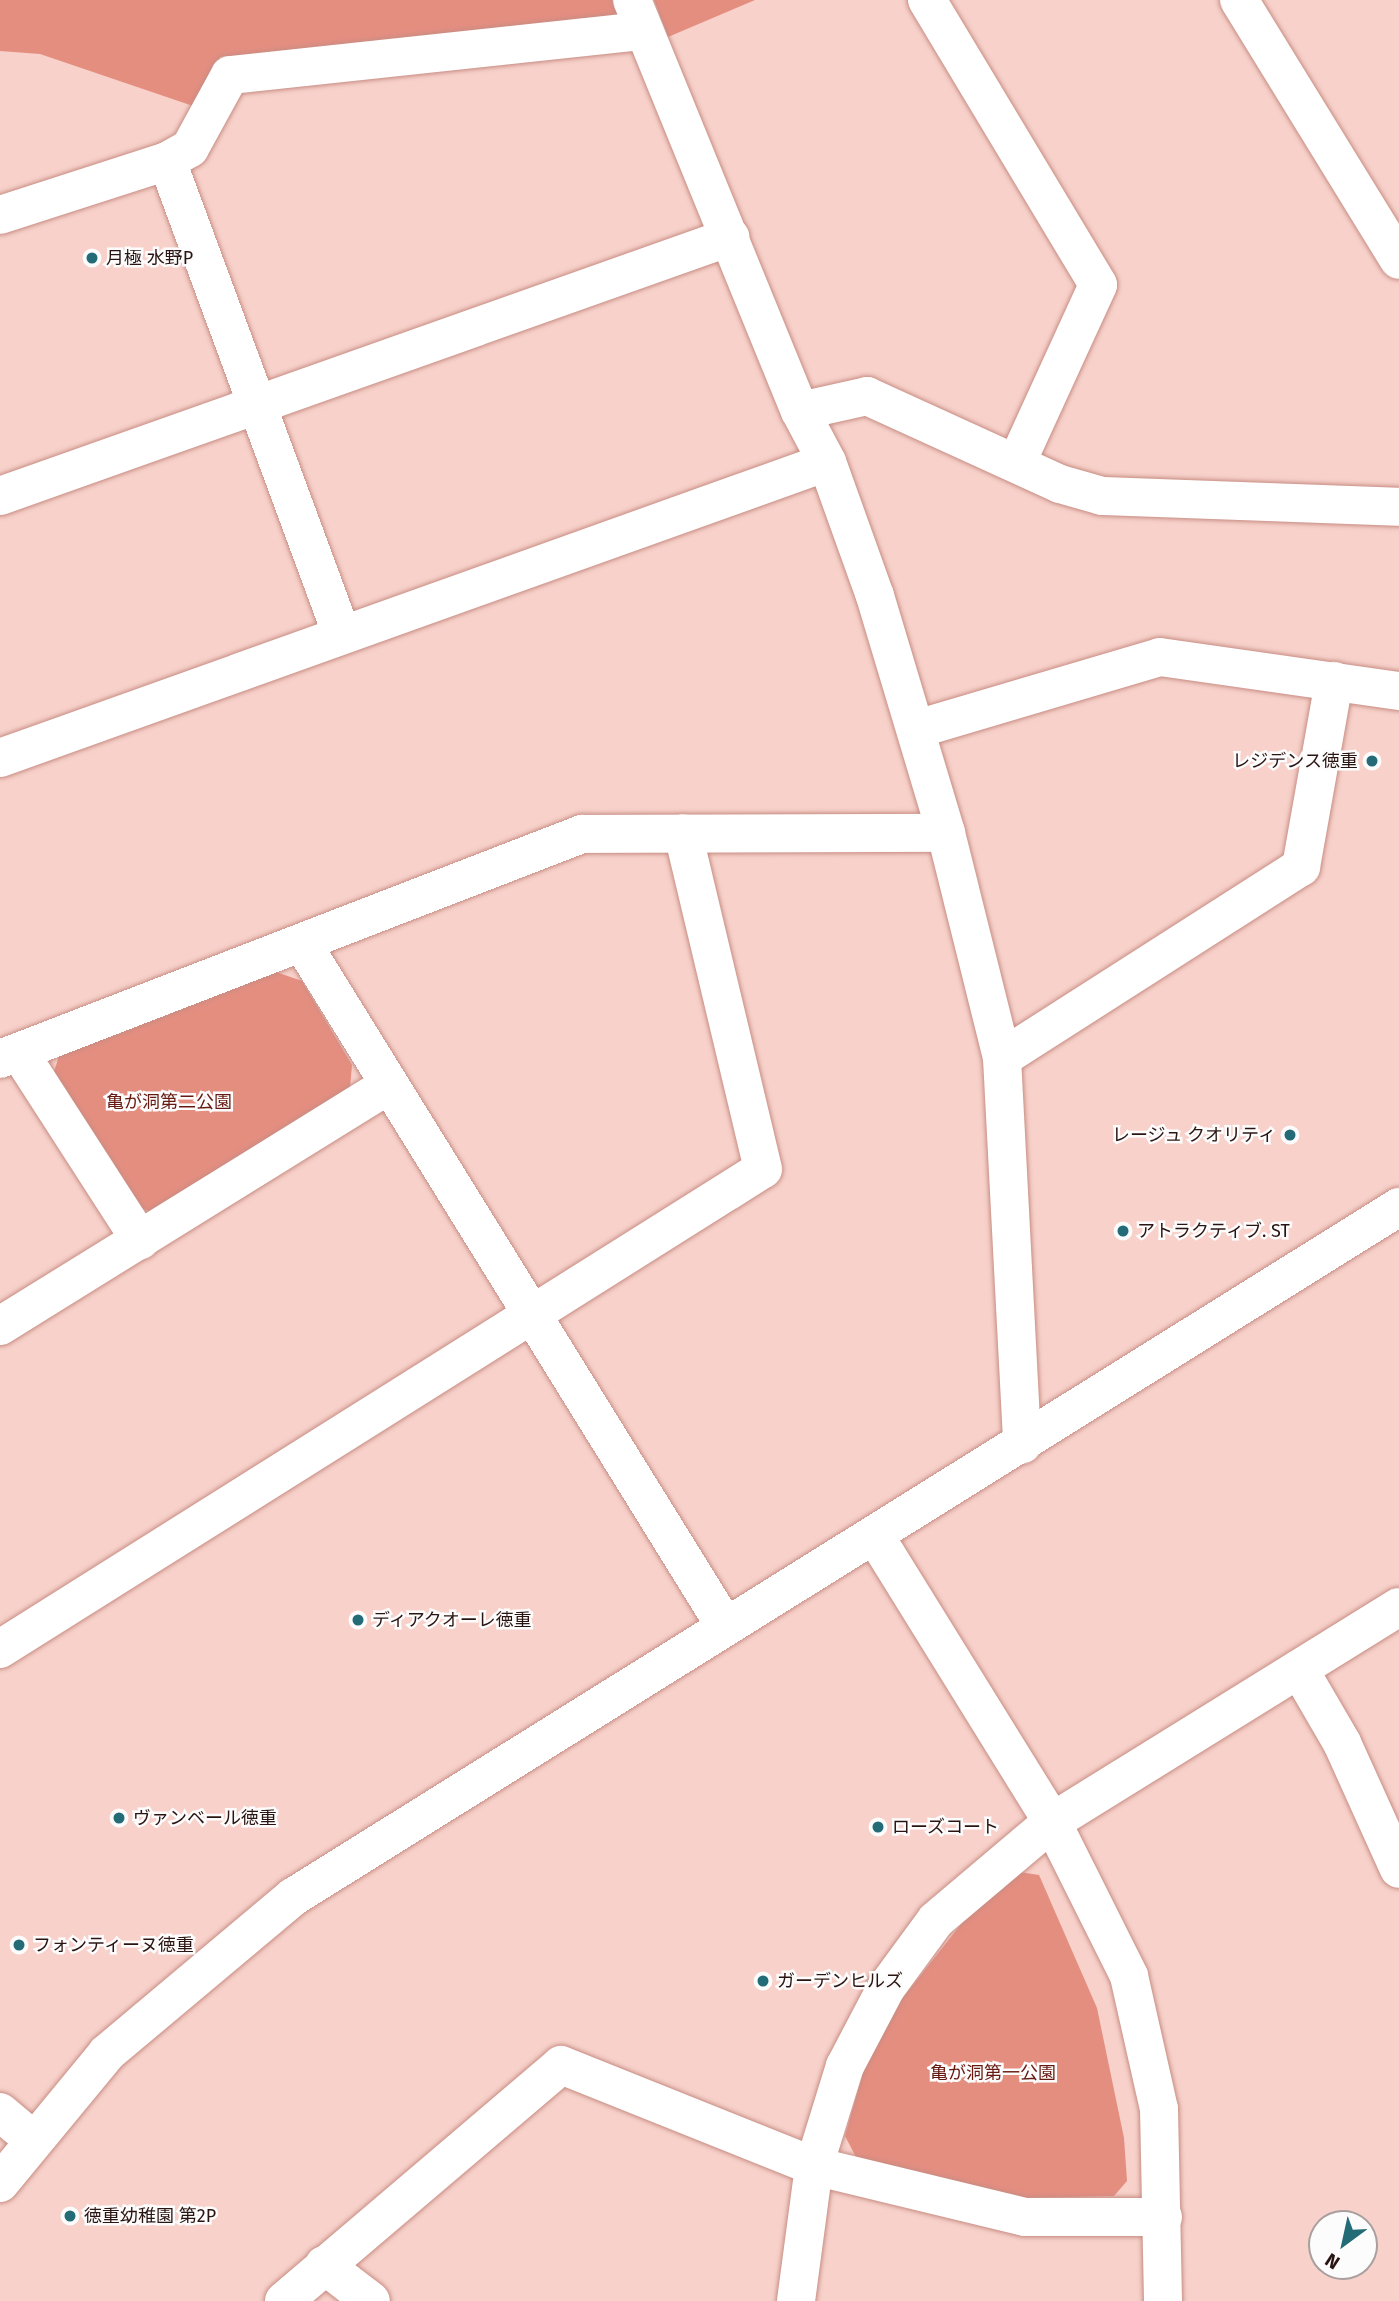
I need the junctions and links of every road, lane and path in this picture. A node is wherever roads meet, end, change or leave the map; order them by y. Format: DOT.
graph roads {
  1 [pos="927,0"];
  2 [pos="1239,0"];
  3 [pos="638,15"];
  4 [pos="167,161"];
  5 [pos="0,215"];
  6 [pos="730,237"];
  7 [pos="1399,260"];
  8 [pos="258,404"];
  9 [pos="800,411"];
  10 [pos="1018,460"];
  11 [pos="827,462"];
  12 [pos="0,496"];
  13 [pos="1399,507"];
  14 [pos="342,635"];
  15 [pos="1334,681"];
  16 [pos="1399,691"];
  17 [pos="917,729"];
  18 [pos="0,758"];
  19 [pos="683,833"];
  20 [pos="946,833"];
  21 [pos="302,943"];
  22 [pos="10,1056"];
  23 [pos="1002,1058"];
  24 [pos="388,1085"];
  25 [pos="1399,1207"];
  26 [pos="140,1240"];
  27 [pos="535,1315"];
  28 [pos="0,1326"];
  29 [pos="1022,1444"];
  30 [pos="875,1536"];
  31 [pos="1399,1607"];
  32 [pos="726,1626"];
  33 [pos="0,1649"];
  34 [pos="1299,1669"];
  35 [pos="1052,1822"];
  36 [pos="1399,1869"];
  37 [pos="0,2112"];
  38 [pos="32,2139"];
  39 [pos="814,2166"];
  40 [pos="0,2183"];
  41 [pos="1163,2217"];
  42 [pos="324,2264"];
  43 [pos="284,2301"];
  44 [pos="371,2301"];
  45 [pos="796,2301"];
  46 [pos="1163,2301"];
  1 -- 10 [label="street"];
  2 -- 7 [label="street"];
  3 -- 4 [label="street"];
  3 -- 6 [label="street"];
  4 -- 5 [label="street"];
  4 -- 8 [label="street"];
  6 -- 8 [label="street"];
  6 -- 9 [label="street"];
  8 -- 12 [label="street"];
  8 -- 14 [label="street"];
  9 -- 10 [label="street"];
  9 -- 11 [label="street"];
  10 -- 13 [label="street"];
  11 -- 14 [label="street"];
  11 -- 17 [label="street"];
  14 -- 18 [label="street"];
  15 -- 16 [label="street"];
  15 -- 17 [label="street"];
  15 -- 23 [label="street"];
  17 -- 20 [label="street"];
  19 -- 20 [label="street"];
  19 -- 21 [label="street"];
  19 -- 27 [label="street"];
  20 -- 23 [label="street"];
  21 -- 22 [label="street"];
  21 -- 24 [label="street"];
  22 -- 26 [label="street"];
  23 -- 29 [label="street"];
  24 -- 26 [label="street"];
  24 -- 27 [label="street"];
  25 -- 29 [label="street"];
  26 -- 28 [label="street"];
  27 -- 32 [label="street"];
  27 -- 33 [label="street"];
  29 -- 30 [label="street"];
  30 -- 32 [label="street"];
  30 -- 35 [label="street"];
  31 -- 34 [label="street"];
  32 -- 38 [label="street"];
  34 -- 35 [label="street"];
  34 -- 36 [label="street"];
  35 -- 39 [label="street"];
  35 -- 41 [label="street"];
  37 -- 38 [label="street"];
  38 -- 40 [label="street"];
  39 -- 41 [label="street"];
  39 -- 42 [label="street"];
  39 -- 45 [label="street"];
  41 -- 46 [label="street"];
  42 -- 43 [label="street"];
  42 -- 44 [label="street"];
}
